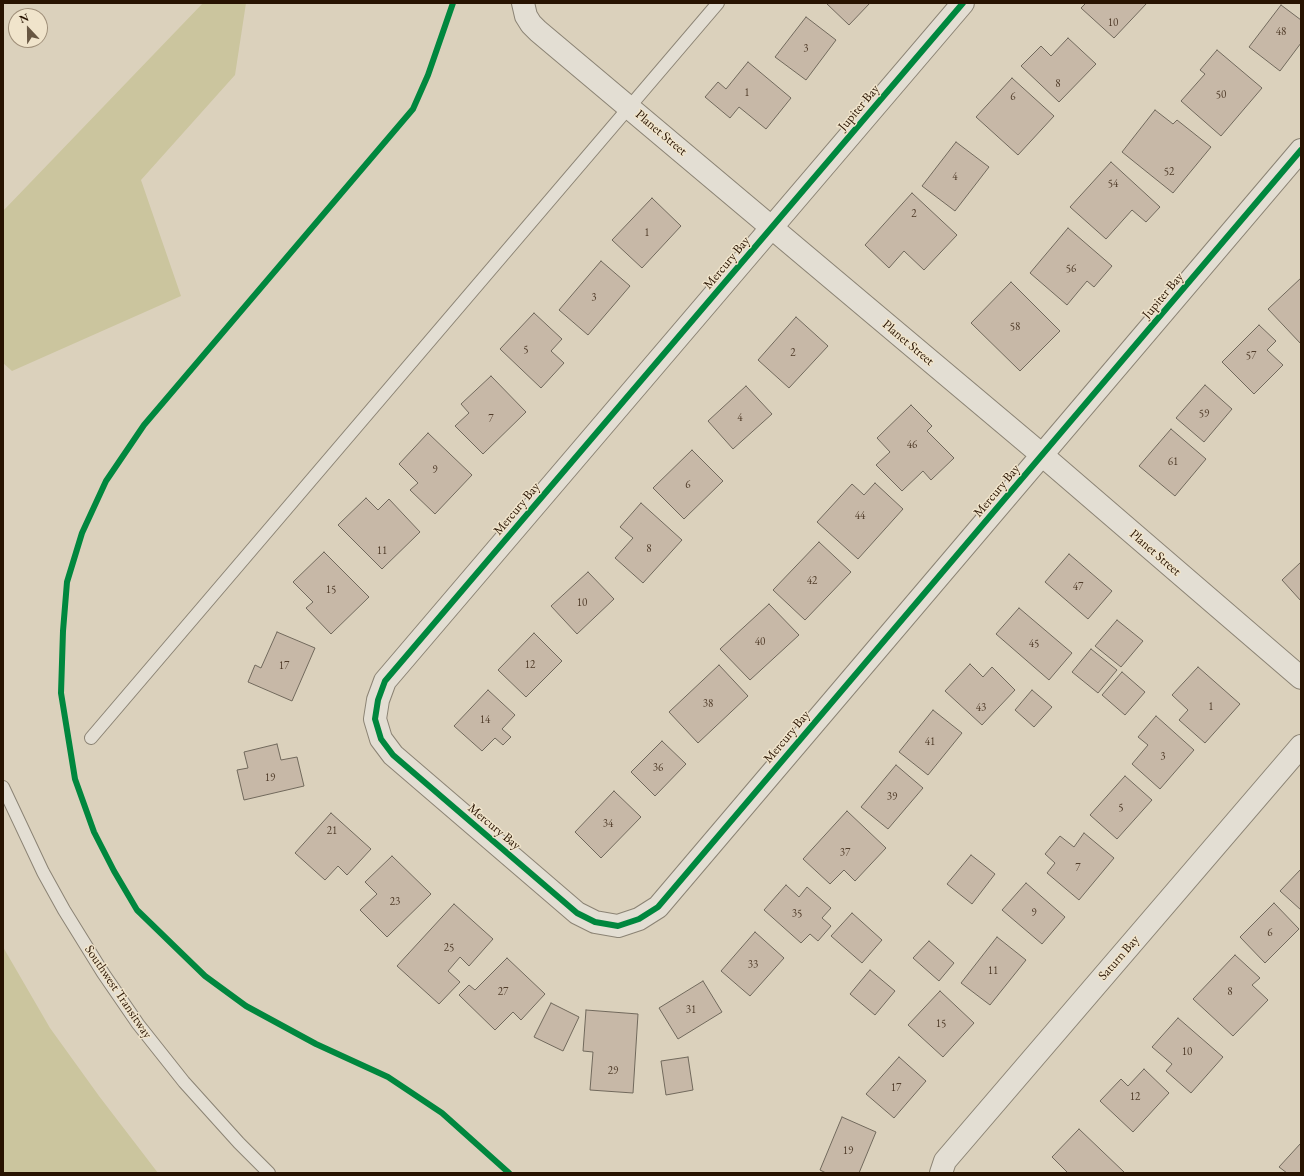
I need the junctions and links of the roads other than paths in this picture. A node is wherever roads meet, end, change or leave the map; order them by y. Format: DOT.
graph roads {
  1 [pos="523,3"];
  2 [pos="718,3"];
  3 [pos="963,3"];
  4 [pos="630,107"];
  5 [pos="1301,150"];
  6 [pos="772,227"];
  7 [pos="1042,455"];
  8 [pos="1301,678"];
  9 [pos="91,738"];
  10 [pos="1301,746"];
  11 [pos="3,787"];
  12 [pos="270,1173"];
  13 [pos="941,1173"];
  1 -- 4 [label="street, Planet Street"];
  2 -- 4 [label="lane"];
  3 -- 6 [label="street, Jupiter Bay"];
  4 -- 6 [label="street, Planet Street"];
  4 -- 9 [label="lane"];
  5 -- 7 [label="street, Jupiter Bay"];
  6 -- 7 [label="street, Planet Street"];
  6 -- 7 [label="street, Mercury Bay"];
  7 -- 8 [label="street, Planet Street"];
  10 -- 13 [label="street, Saturn Bay"];
  11 -- 12 [label="lane, Southwest Transitway"];
}
